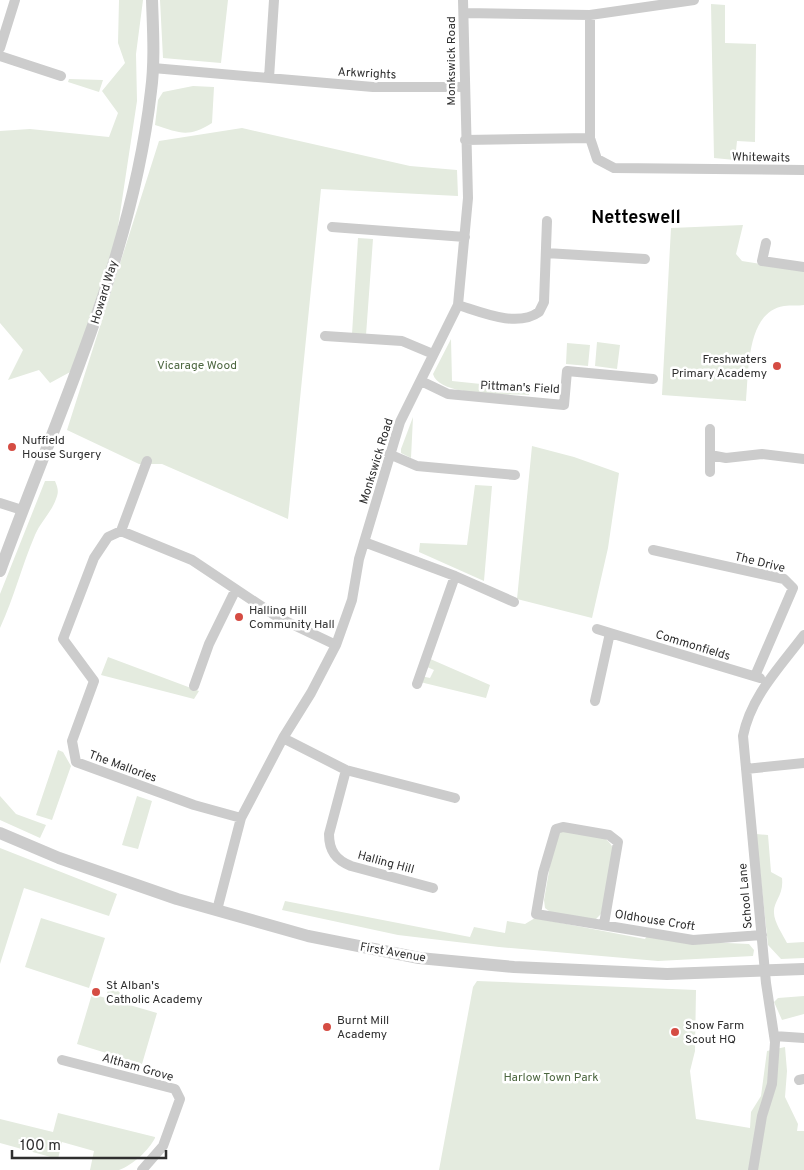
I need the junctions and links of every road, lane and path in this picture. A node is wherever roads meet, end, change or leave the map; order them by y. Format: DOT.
graph roads {
  1 [pos="15,0"];
  2 [pos="152,0"];
  3 [pos="274,0"];
  4 [pos="463,0"];
  5 [pos="694,0"];
  6 [pos="464,13"];
  7 [pos="590,15"];
  8 [pos="0,48"];
  9 [pos="0,56"];
  10 [pos="153,68"];
  11 [pos="61,76"];
  12 [pos="270,78"];
  13 [pos="464,88"];
  14 [pos="590,138"];
  15 [pos="465,140"];
  16 [pos="804,170"];
  17 [pos="547,221"];
  18 [pos="332,227"];
  19 [pos="465,238"];
  20 [pos="766,242"];
  21 [pos="546,253"];
  22 [pos="645,258"];
  23 [pos="804,267"];
  24 [pos="458,305"];
  25 [pos="325,336"];
  26 [pos="432,354"];
  27 [pos="653,379"];
  28 [pos="421,381"];
  29 [pos="710,429"];
  30 [pos="389,454"];
  31 [pos="710,455"];
  32 [pos="804,459"];
  33 [pos="147,461"];
  34 [pos="710,472"];
  35 [pos="516,475"];
  36 [pos="0,503"];
  37 [pos="22,510"];
  38 [pos="121,531"];
  39 [pos="364,542"];
  40 [pos="653,550"];
  41 [pos="0,571"];
  42 [pos="455,576"];
  43 [pos="235,591"];
  44 [pos="514,602"];
  45 [pos="597,629"];
  46 [pos="610,633"];
  47 [pos="804,635"];
  48 [pos="336,646"];
  49 [pos="755,676"];
  50 [pos="768,680"];
  51 [pos="417,684"];
  52 [pos="194,686"];
  53 [pos="595,701"];
  54 [pos="283,738"];
  55 [pos="804,763"];
  56 [pos="746,769"];
  57 [pos="346,770"];
  58 [pos="455,798"];
  59 [pos="241,818"];
  60 [pos="0,833"];
  61 [pos="433,888"];
  62 [pos="217,910"];
  63 [pos="604,924"];
  64 [pos="762,935"];
  65 [pos="804,969"];
  66 [pos="765,972"];
  67 [pos="774,1036"];
  68 [pos="804,1038"];
  69 [pos="62,1060"];
  70 [pos="142,1170"];
  71 [pos="753,1170"];
  1 -- 8 [label="street"];
  2 -- 10 [label="street, Howard Way"];
  3 -- 12 [label="street"];
  4 -- 6 [label="street, Monkswick Road"];
  5 -- 7 [label="street"];
  6 -- 7 [label="street"];
  6 -- 13 [label="street, Monkswick Road"];
  7 -- 14 [label="street"];
  9 -- 11 [label="street"];
  10 -- 12 [label="street, Arkwrights"];
  10 -- 37 [label="street, Howard Way"];
  12 -- 13 [label="street, Arkwrights"];
  13 -- 15 [label="street, Monkswick Road"];
  14 -- 15 [label="street"];
  14 -- 16 [label="street, Whitewaits"];
  15 -- 19 [label="street, Monkswick Road"];
  17 -- 21 [label="street"];
  18 -- 19 [label="street"];
  19 -- 24 [label="street, Monkswick Road"];
  20 -- 23 [label="street"];
  21 -- 22 [label="street"];
  21 -- 24 [label="street"];
  24 -- 26 [label="street, Monkswick Road"];
  25 -- 26 [label="street"];
  26 -- 28 [label="street, Monkswick Road"];
  27 -- 28 [label="street, Pittman's Field"];
  28 -- 30 [label="street, Monkswick Road"];
  29 -- 31 [label="street"];
  30 -- 35 [label="street"];
  30 -- 39 [label="street, Monkswick Road"];
  31 -- 32 [label="street"];
  31 -- 34 [label="street"];
  33 -- 38 [label="street"];
  36 -- 37 [label="street"];
  37 -- 41 [label="street, Howard Way"];
  38 -- 43 [label="street"];
  38 -- 59 [label="street, The Mallories"];
  39 -- 42 [label="street"];
  39 -- 48 [label="street, Monkswick Road"];
  40 -- 49 [label="street, The Drive"];
  42 -- 44 [label="street"];
  42 -- 51 [label="street"];
  43 -- 48 [label="street"];
  43 -- 52 [label="street"];
  45 -- 46 [label="street, Commonfields"];
  46 -- 49 [label="street, Commonfields"];
  46 -- 53 [label="street"];
  47 -- 50 [label="street, School Lane"];
  48 -- 54 [label="street, Monkswick Road"];
  49 -- 50 [label="street, Commonfields"];
  50 -- 56 [label="street, School Lane"];
  54 -- 57 [label="street"];
  54 -- 59 [label="street, Monkswick Road"];
  55 -- 56 [label="street"];
  56 -- 64 [label="street, School Lane"];
  57 -- 58 [label="street"];
  57 -- 61 [label="street, Halling Hill"];
  59 -- 62 [label="street, Monkswick Road"];
  60 -- 62 [label="street, First Avenue"];
  62 -- 66 [label="street, First Avenue"];
  63 -- 63 [label="street, Oldhouse Croft"];
  63 -- 64 [label="street, Oldhouse Croft"];
  64 -- 66 [label="street, School Lane"];
  65 -- 66 [label="street, First Avenue"];
  66 -- 67 [label="street, School Lane"];
  67 -- 68 [label="street"];
  67 -- 71 [label="street, School Lane"];
  69 -- 70 [label="street, Altham Grove"];
}
